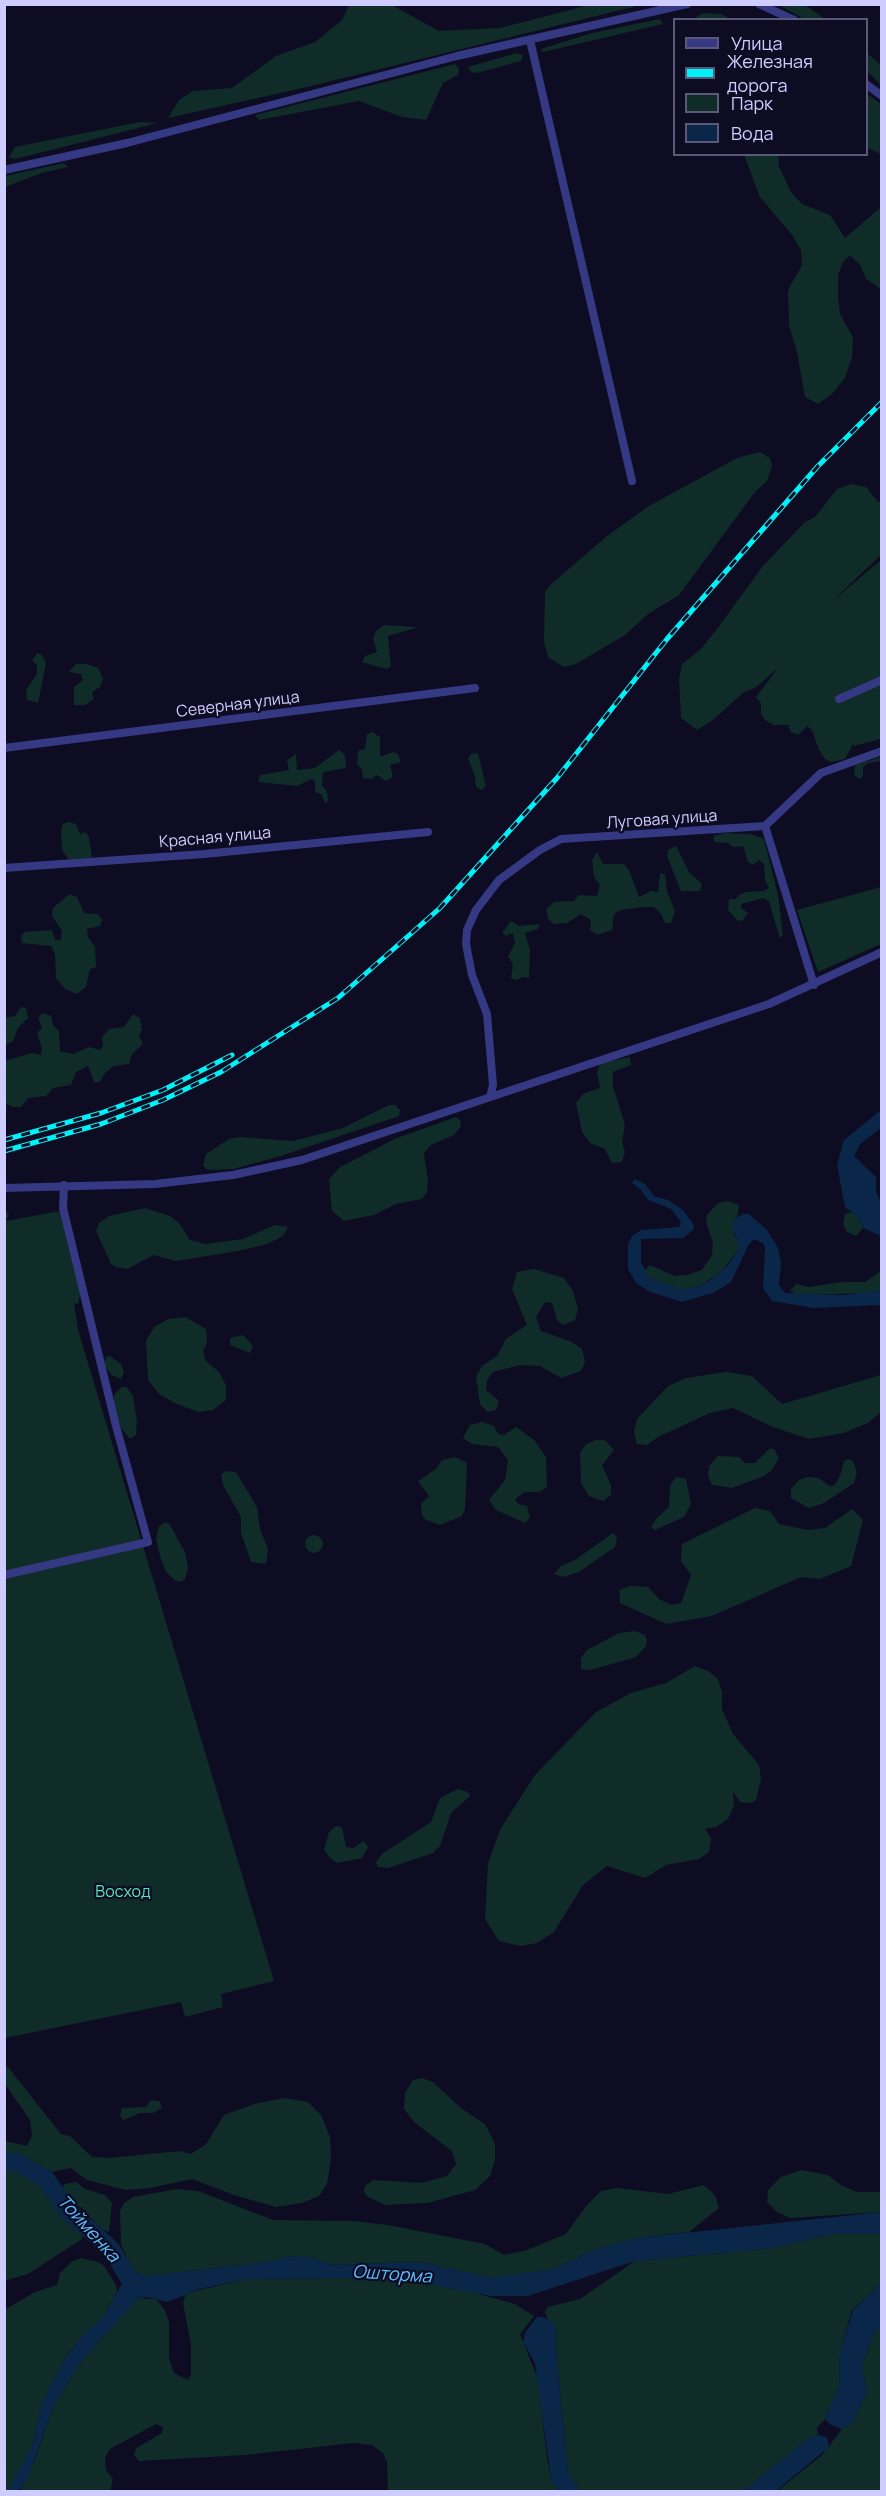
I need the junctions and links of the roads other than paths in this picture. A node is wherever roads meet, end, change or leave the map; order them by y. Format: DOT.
graph roads {
  1 [pos="687,4"];
  2 [pos="759,4"];
  3 [pos="790,18"];
  4 [pos="530,40"];
  5 [pos="868,85"];
  6 [pos="882,96"];
  7 [pos="4,170"];
  8 [pos="632,481"];
  9 [pos="882,680"];
  10 [pos="475,688"];
  11 [pos="839,699"];
  12 [pos="4,748"];
  13 [pos="882,751"];
  14 [pos="765,826"];
  15 [pos="428,832"];
  16 [pos="4,868"];
  17 [pos="882,952"];
  18 [pos="814,985"];
  19 [pos="490,1097"];
  20 [pos="64,1185"];
  21 [pos="4,1188"];
  22 [pos="4,1575"];
  1 -- 4 [label="street"];
  2 -- 3 [label="street"];
  4 -- 7 [label="street"];
  4 -- 8 [label="street"];
  5 -- 6 [label="street"];
  9 -- 11 [label="street"];
  10 -- 12 [label="street, Северная улица"];
  13 -- 14 [label="street"];
  14 -- 18 [label="street"];
  14 -- 19 [label="street, Луговая улица"];
  15 -- 16 [label="street, Красная улица"];
  17 -- 18 [label="street"];
  18 -- 19 [label="street"];
  19 -- 20 [label="street"];
  20 -- 21 [label="street"];
  20 -- 22 [label="street"];
}
